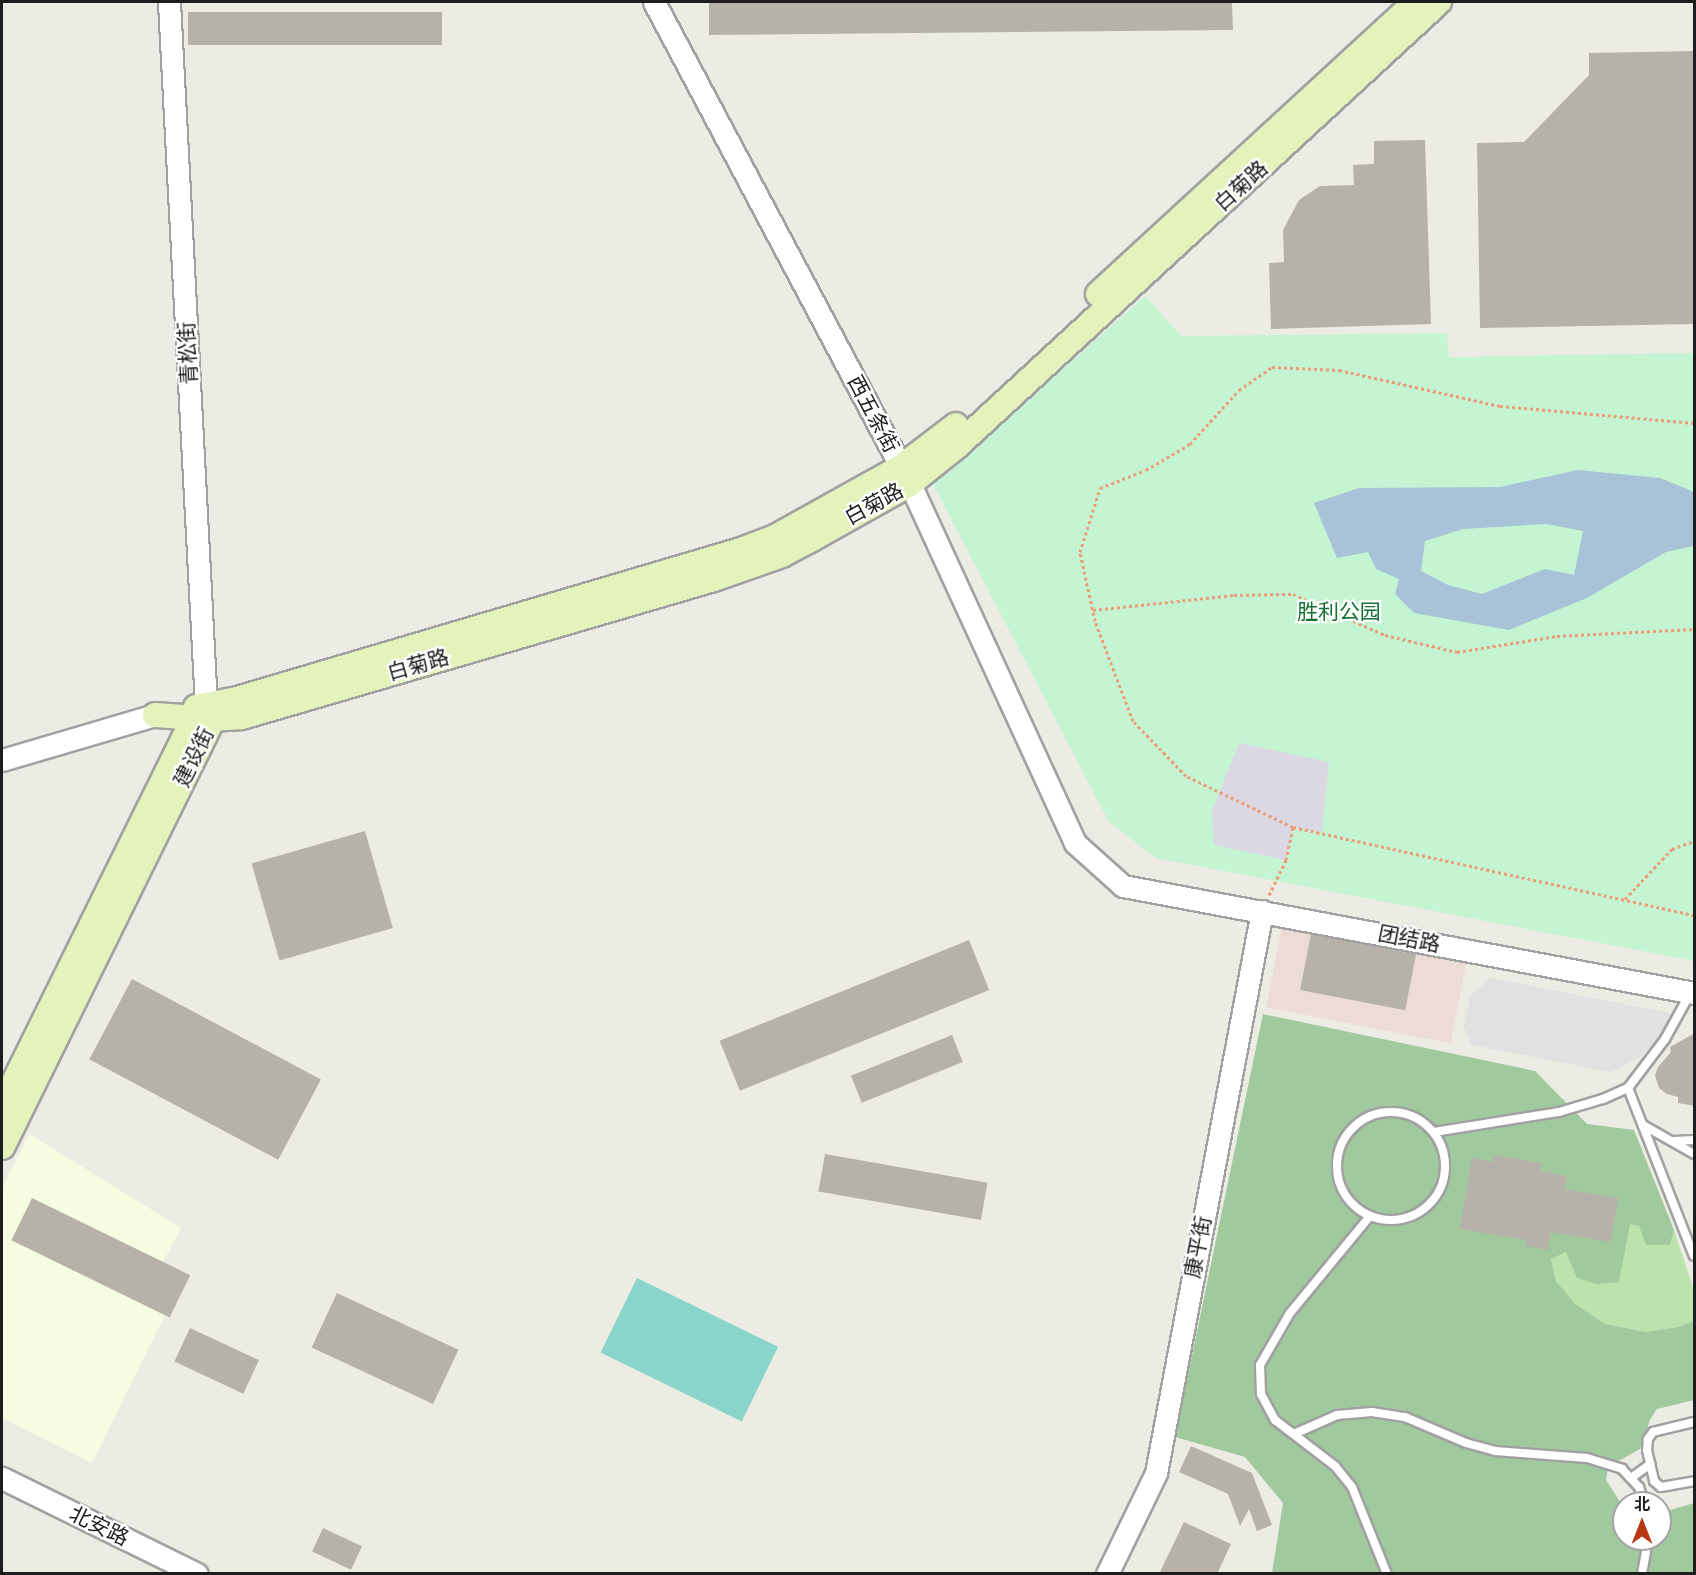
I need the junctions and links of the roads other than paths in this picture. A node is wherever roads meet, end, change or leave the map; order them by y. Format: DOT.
graph roads {
  1 [pos="169,2"];
  2 [pos="654,2"];
  3 [pos="1415,2"];
  4 [pos="1439,2"];
  5 [pos="905,476"];
  6 [pos="204,714"];
  7 [pos="155,715"];
  8 [pos="2,760"];
  9 [pos="1123,886"];
  10 [pos="1262,911"];
  11 [pos="1693,992"];
  12 [pos="1628,1088"];
  13 [pos="2,1106"];
  14 [pos="1643,1125"];
  15 [pos="1434,1132"];
  16 [pos="1695,1140"];
  17 [pos="1672,1141"];
  18 [pos="2,1147"];
  19 [pos="1695,1154"];
  20 [pos="1370,1216"];
  21 [pos="1695,1256"];
  22 [pos="1695,1422"];
  23 [pos="1294,1434"];
  24 [pos="1650,1464"];
  25 [pos="2,1478"];
  26 [pos="1631,1478"];
  27 [pos="1695,1481"];
  28 [pos="1640,1491"];
  29 [pos="1646,1551"];
  30 [pos="197,1574"];
  31 [pos="1107,1574"];
  32 [pos="1388,1574"];
  33 [pos="1642,1574"];
  1 -- 6 [label="street, 青松街"];
  2 -- 5 [label="street, 西五条街"];
  3 -- 5 [label="main road, 白菊路"];
  4 -- 5 [label="main road, 白菊路"];
  5 -- 6 [label="main road, 白菊路"];
  5 -- 9 [label="street, 西五条街"];
  6 -- 7 [label="main road, 白菊路"];
  6 -- 13 [label="main road, 建设街"];
  6 -- 18 [label="main road, 建设街"];
  7 -- 8 [label="street, 白菊路"];
  9 -- 10 [label="street, 团结路"];
  10 -- 11 [label="street, 团结路"];
  10 -- 31 [label="street, 康平街"];
  11 -- 12 [label="lane"];
  12 -- 14 [label="lane"];
  12 -- 15 [label="lane"];
  14 -- 17 [label="lane"];
  14 -- 21 [label="lane"];
  15 -- 20 [label="lane"];
  15 -- 20 [label="lane"];
  16 -- 17 [label="lane"];
  17 -- 19 [label="lane"];
  20 -- 23 [label="lane"];
  22 -- 24 [label="lane"];
  23 -- 26 [label="lane"];
  23 -- 32 [label="lane"];
  24 -- 26 [label="lane"];
  24 -- 27 [label="lane"];
  25 -- 30 [label="street, 北安路"];
  26 -- 28 [label="lane"];
  29 -- 33 [label="lane"];
}
